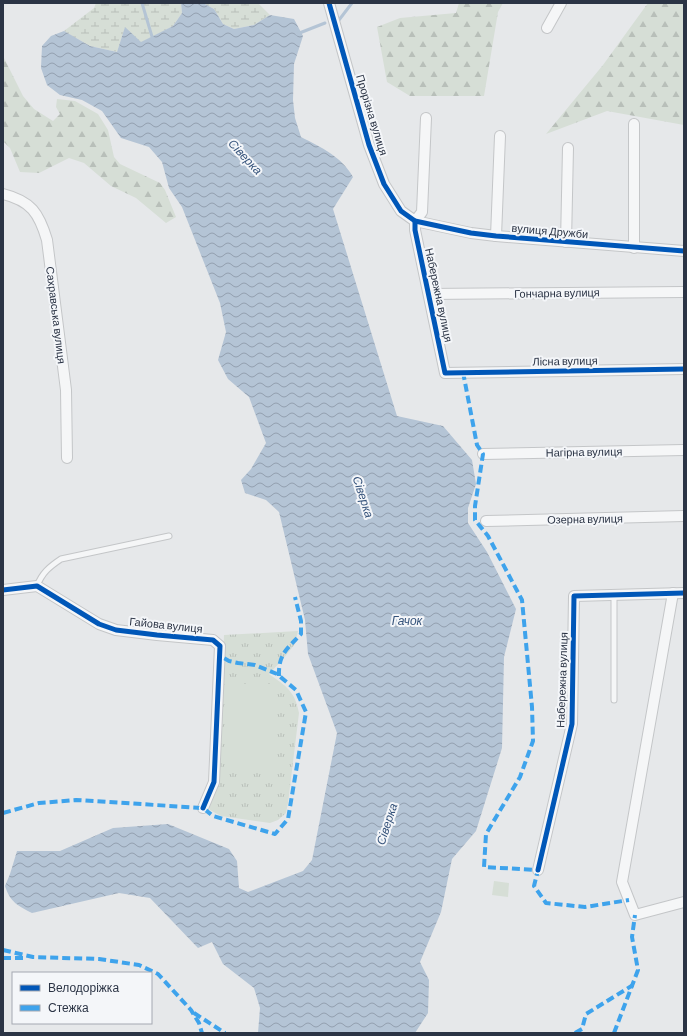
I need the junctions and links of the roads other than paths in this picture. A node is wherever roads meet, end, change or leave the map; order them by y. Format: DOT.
graph roads {
  1 [pos="329,3"];
  2 [pos="561,3"];
  3 [pos="547,28"];
  4 [pos="426,118"];
  5 [pos="634,124"];
  6 [pos="500,136"];
  7 [pos="568,148"];
  8 [pos="3,194"];
  9 [pos="415,221"];
  10 [pos="496,236"];
  11 [pos="566,242"];
  12 [pos="634,248"];
  13 [pos="684,251"];
  14 [pos="684,292"];
  15 [pos="429,294"];
  16 [pos="684,369"];
  17 [pos="445,373"];
  18 [pos="684,450"];
  19 [pos="483,454"];
  20 [pos="67,458"];
  21 [pos="684,516"];
  22 [pos="486,521"];
  23 [pos="170,536"];
  24 [pos="37,586"];
  25 [pos="3,590"];
  26 [pos="673,593"];
  27 [pos="684,593"];
  28 [pos="614,595"];
  29 [pos="614,700"];
  30 [pos="203,808"];
  31 [pos="538,870"];
  32 [pos="684,902"];
  1 -- 9 [label="street, Прорізна вулиця"];
  2 -- 3 [label="street"];
  4 -- 9 [label="street"];
  5 -- 12 [label="street"];
  6 -- 10 [label="street"];
  7 -- 11 [label="street"];
  8 -- 20 [label="street, Сахравська вулиця"];
  9 -- 10 [label="street, вулиця Дружби"];
  9 -- 15 [label="street, Набережна вулиця"];
  10 -- 11 [label="street, вулиця Дружби"];
  11 -- 12 [label="street, вулиця Дружби"];
  12 -- 13 [label="street, вулиця Дружби"];
  14 -- 15 [label="street, Гончарна вулиця"];
  15 -- 17 [label="street, Набережна вулиця"];
  16 -- 17 [label="street, Лісна вулиця"];
  18 -- 19 [label="street, Нагірна вулиця"];
  21 -- 22 [label="street, Озерна вулиця"];
  23 -- 24 [label="lane"];
  24 -- 25 [label="street"];
  24 -- 30 [label="street, Гайова вулиця"];
  26 -- 27 [label="street, Набережна вулиця"];
  26 -- 28 [label="street, Набережна вулиця"];
  26 -- 32 [label="street"];
  28 -- 29 [label="lane"];
  28 -- 31 [label="street, Набережна вулиця"];
}
